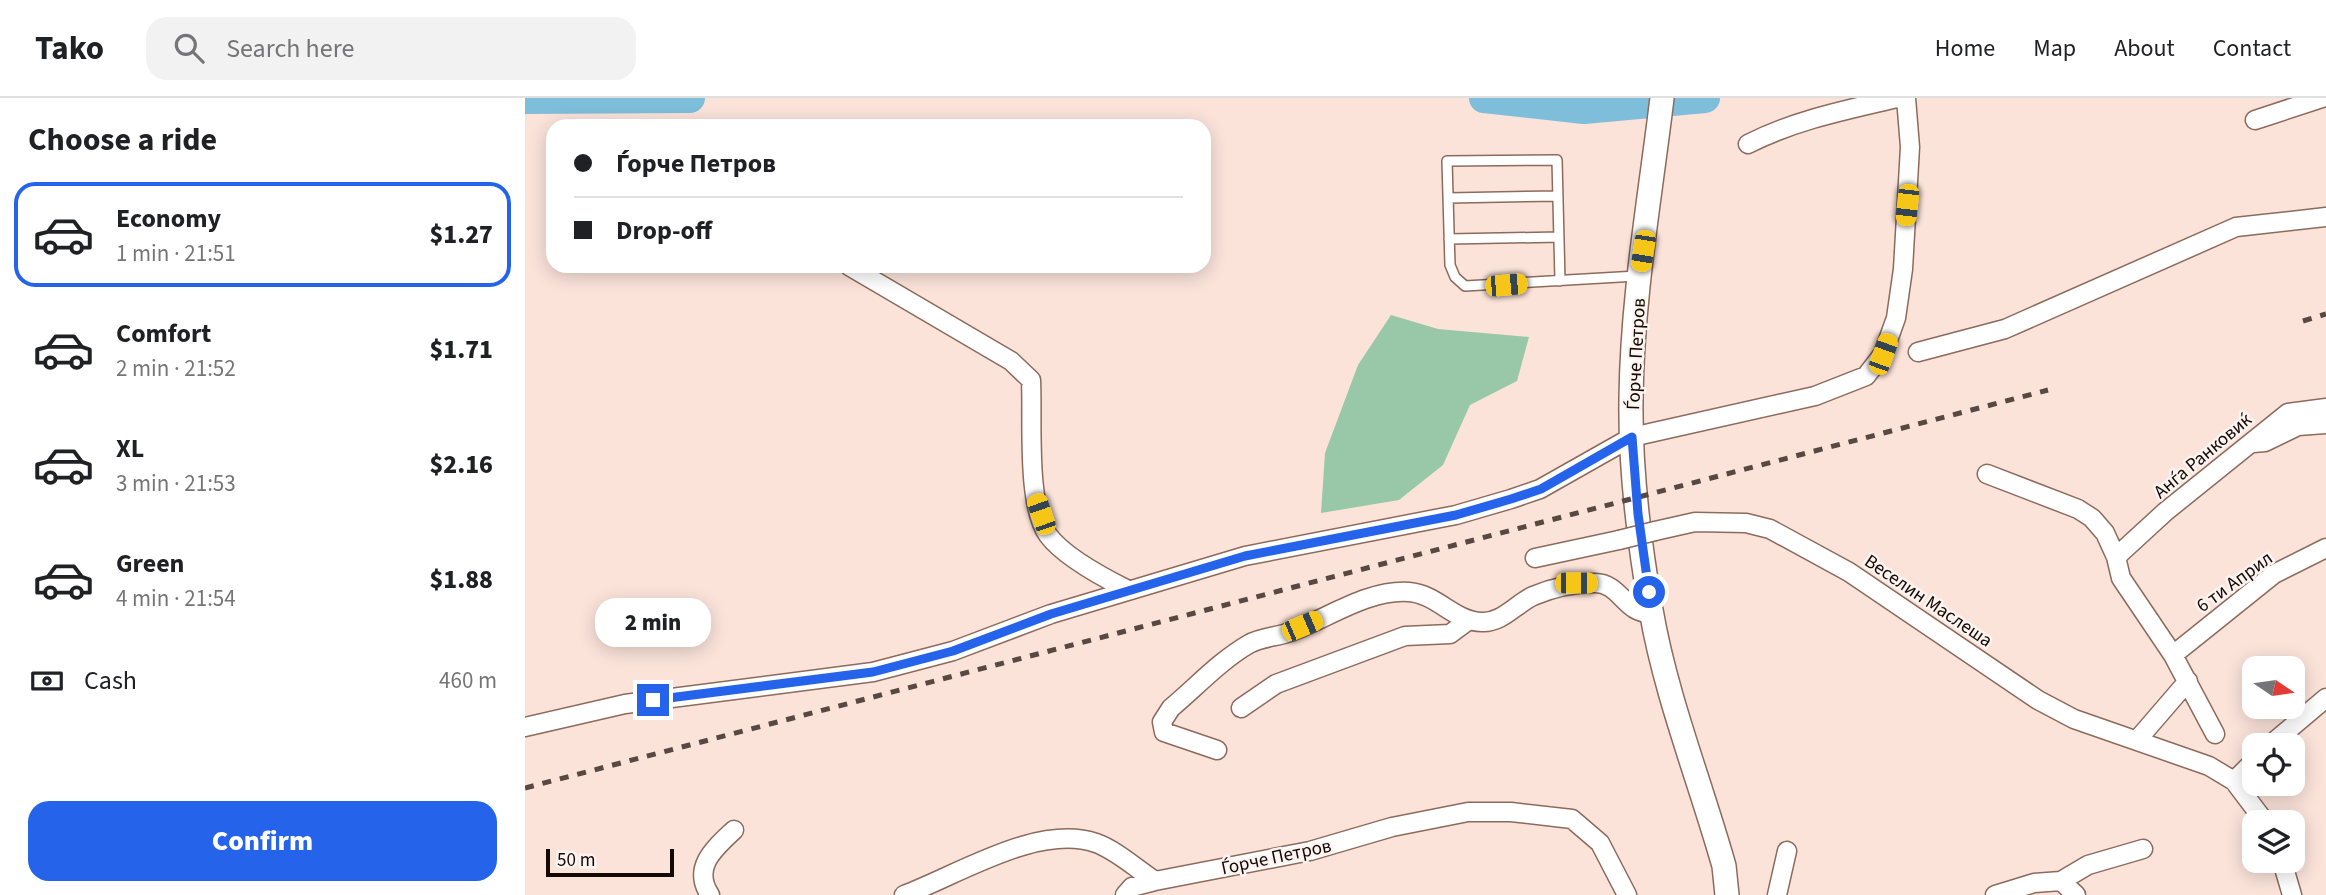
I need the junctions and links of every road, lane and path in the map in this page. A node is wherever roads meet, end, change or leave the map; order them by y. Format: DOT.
graph roads {
  1 [pos="1662,98"];
  2 [pos="1896,98"];
  3 [pos="1906,98"];
  4 [pos="2322,98"];
  5 [pos="2255,120"];
  6 [pos="1748,144"];
  7 [pos="1557,196"];
  8 [pos="1448,198"];
  9 [pos="2326,216"];
  10 [pos="1559,237"];
  11 [pos="1449,239"];
  12 [pos="861,273"];
  13 [pos="1639,276"];
  14 [pos="1560,281"];
  15 [pos="1918,352"];
  16 [pos="2326,408"];
  17 [pos="2326,424"];
  18 [pos="1632,437"];
  19 [pos="2253,443"];
  20 [pos="1987,474"];
  21 [pos="2326,548"];
  22 [pos="2116,557"];
  23 [pos="1535,558"];
  24 [pos="1128,590"];
  25 [pos="1651,613"];
  26 [pos="1469,620"];
  27 [pos="2173,655"];
  28 [pos="2188,681"];
  29 [pos="2326,698"];
  30 [pos="1241,708"];
  31 [pos="525,727"];
  32 [pos="2284,733"];
  33 [pos="2215,734"];
  34 [pos="2138,739"];
  35 [pos="1217,750"];
  36 [pos="2242,773"];
  37 [pos="2234,781"];
  38 [pos="2256,810"];
  39 [pos="734,830"];
  40 [pos="2143,849"];
  41 [pos="1787,850"];
  42 [pos="2286,873"];
  43 [pos="1155,881"];
  44 [pos="2061,881"];
  45 [pos="710,895"];
  46 [pos="904,895"];
  47 [pos="1125,895"];
  48 [pos="1627,895"];
  49 [pos="1727,895"];
  50 [pos="1777,895"];
  51 [pos="1995,895"];
  52 [pos="2076,895"];
  53 [pos="2293,895"];
  1 -- 13 [label="street, Ѓорче Петров"];
  2 -- 6 [label="street"];
  3 -- 18 [label="street"];
  4 -- 5 [label="street"];
  7 -- 8 [label="lane"];
  7 -- 8 [label="lane"];
  7 -- 10 [label="lane"];
  8 -- 11 [label="lane"];
  9 -- 15 [label="street"];
  10 -- 11 [label="lane"];
  10 -- 14 [label="lane"];
  11 -- 14 [label="lane"];
  12 -- 24 [label="street"];
  13 -- 14 [label="lane"];
  13 -- 18 [label="street, Ѓорче Петров"];
  16 -- 19 [label="street, Анѓа Ранковиќ"];
  17 -- 19 [label="street"];
  18 -- 24 [label="street"];
  18 -- 25 [label="street, Ѓорче Петров"];
  19 -- 22 [label="street, Анѓа Ранковиќ"];
  20 -- 22 [label="street"];
  21 -- 27 [label="street, 6 ти Април"];
  22 -- 27 [label="street"];
  23 -- 34 [label="street, Веселин Маслеша, bridge"];
  24 -- 31 [label="street"];
  25 -- 26 [label="street"];
  25 -- 49 [label="street, Ѓорче Петров"];
  26 -- 30 [label="street"];
  26 -- 35 [label="street"];
  27 -- 28 [label="street"];
  28 -- 33 [label="street"];
  28 -- 34 [label="street"];
  29 -- 32 [label="street"];
  34 -- 37 [label="street, Веселин Маслеша"];
  36 -- 37 [label="street"];
  37 -- 38 [label="street, Веселин Маслеша"];
  39 -- 45 [label="street"];
  40 -- 44 [label="street"];
  41 -- 50 [label="street"];
  42 -- 53 [label="street"];
  43 -- 46 [label="street"];
  43 -- 47 [label="street, Ѓорче Петров"];
  43 -- 48 [label="street, Ѓорче Петров"];
  44 -- 51 [label="street"];
  44 -- 52 [label="street"];
}
